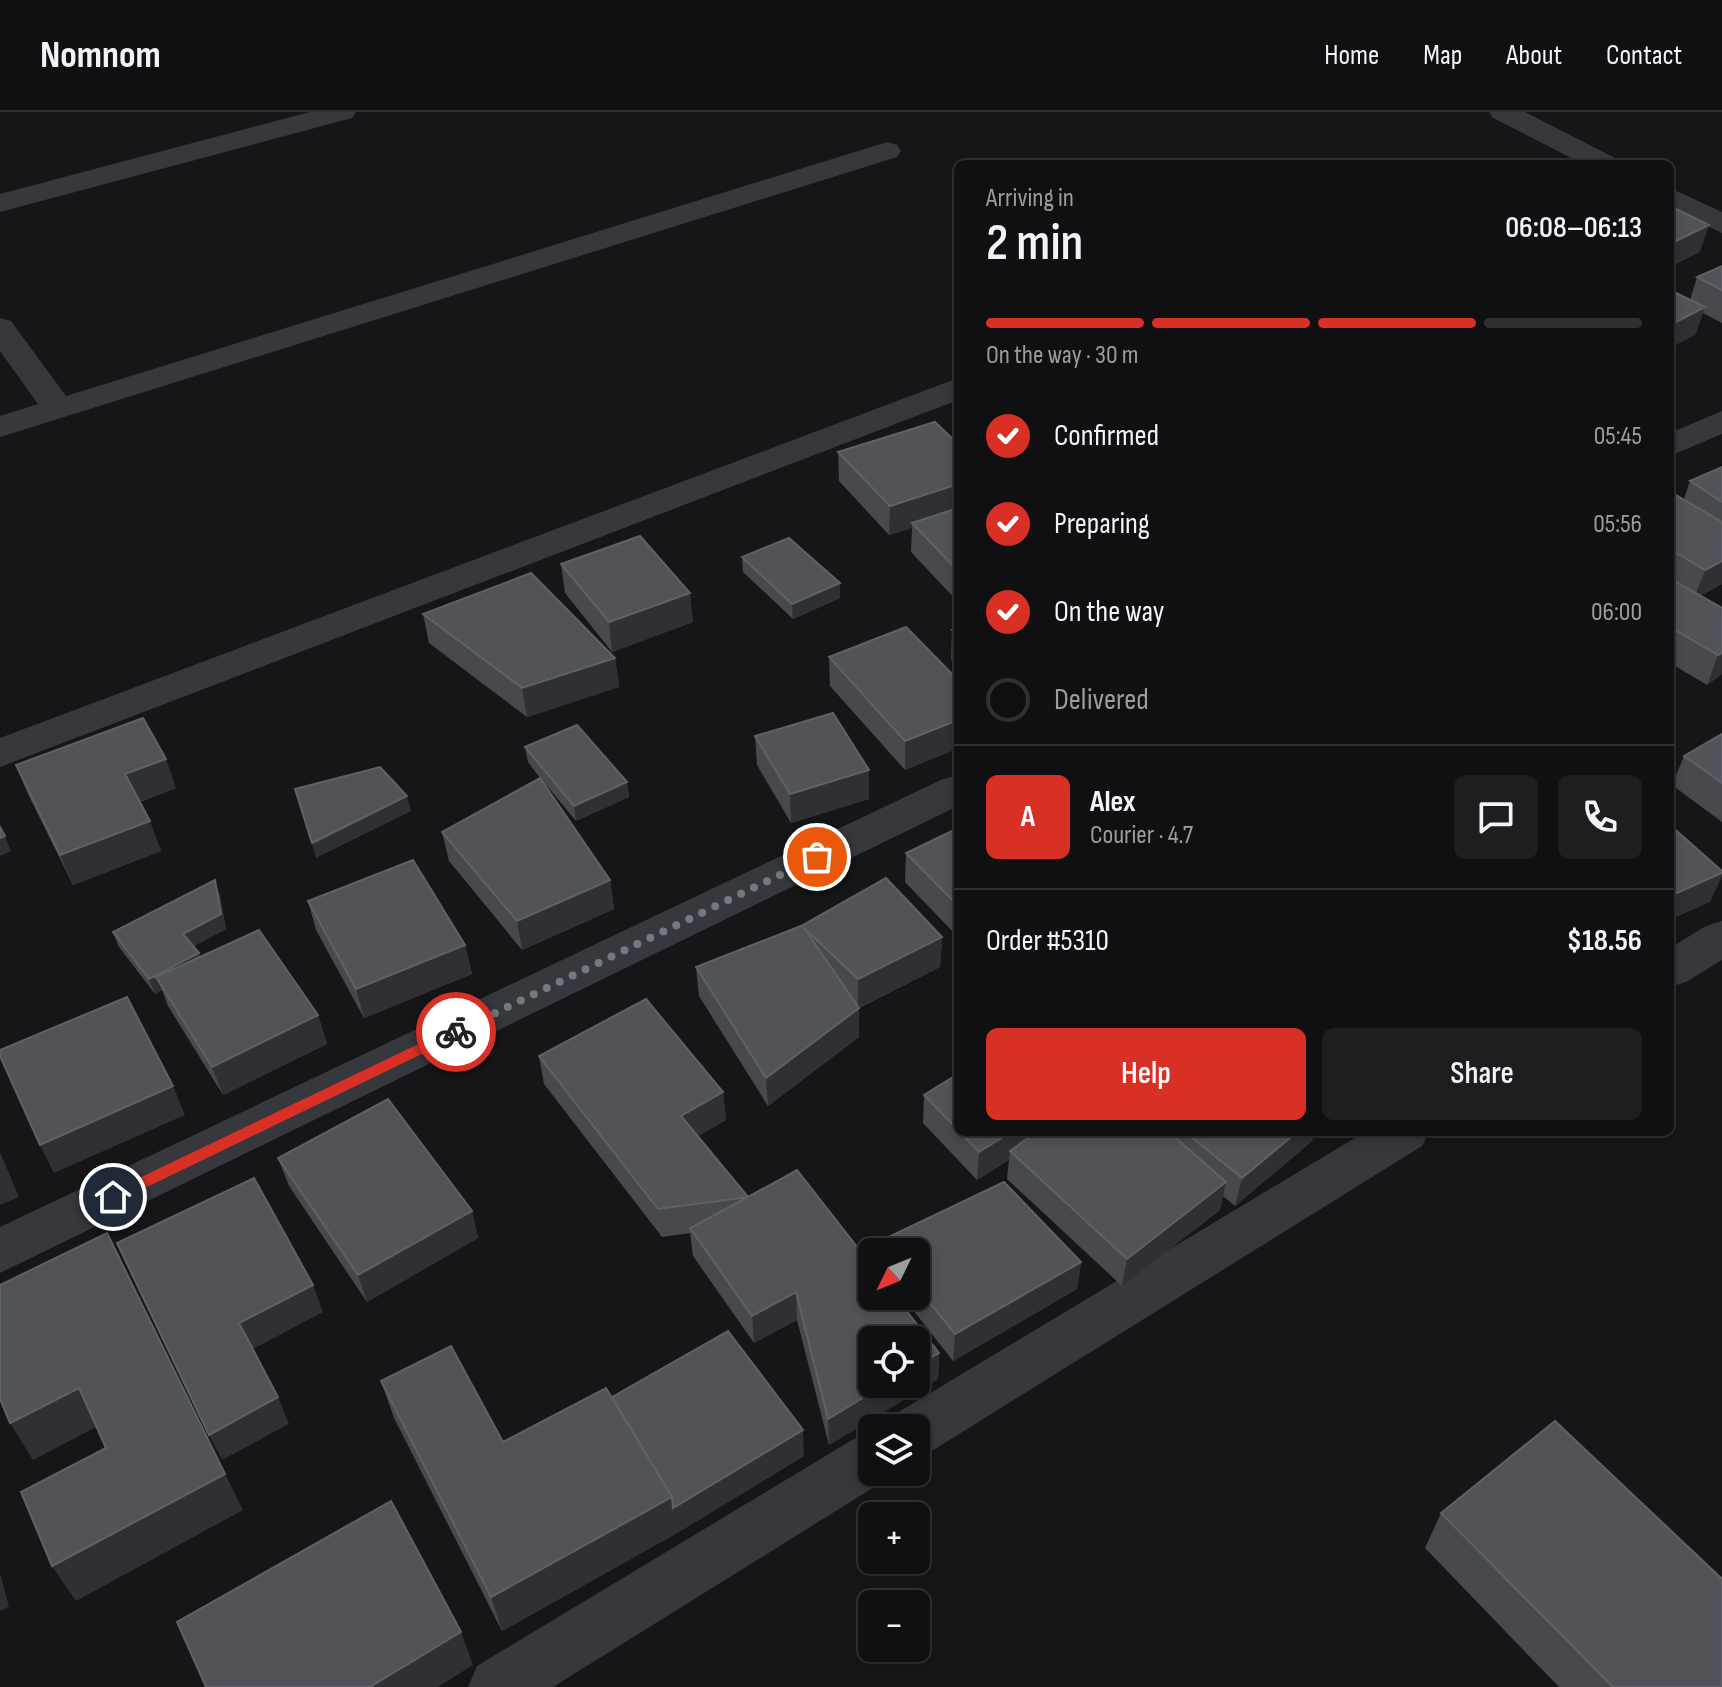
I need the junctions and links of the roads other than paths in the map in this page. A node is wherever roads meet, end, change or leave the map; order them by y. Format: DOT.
graph roads {
  1 [pos="342,112"];
  2 [pos="1503,112"];
  3 [pos="887,151"];
  4 [pos="1596,160"];
  5 [pos="1674,199"];
  6 [pos="0,203"];
  7 [pos="1722,224"];
  8 [pos="0,328"];
  9 [pos="954,390"];
  10 [pos="58,409"];
  11 [pos="1722,421"];
  12 [pos="0,427"];
  13 [pos="1674,444"];
  14 [pos="0,753"];
  15 [pos="954,791"];
  16 [pos="1722,938"];
  17 [pos="1674,968"];
  18 [pos="1398,1136"];
  19 [pos="0,1251"];
  20 [pos="930,1422"];
  21 [pos="858,1467"];
  22 [pos="498,1687"];
  1 -- 6 [label="street"];
  2 -- 4 [label="street"];
  3 -- 10 [label="street"];
  5 -- 7 [label="street"];
  8 -- 10 [label="street"];
  9 -- 14 [label="street"];
  10 -- 12 [label="street"];
  11 -- 13 [label="street"];
  15 -- 19 [label="street"];
  16 -- 17 [label="street"];
  18 -- 20 [label="street"];
  21 -- 22 [label="street"];
}
